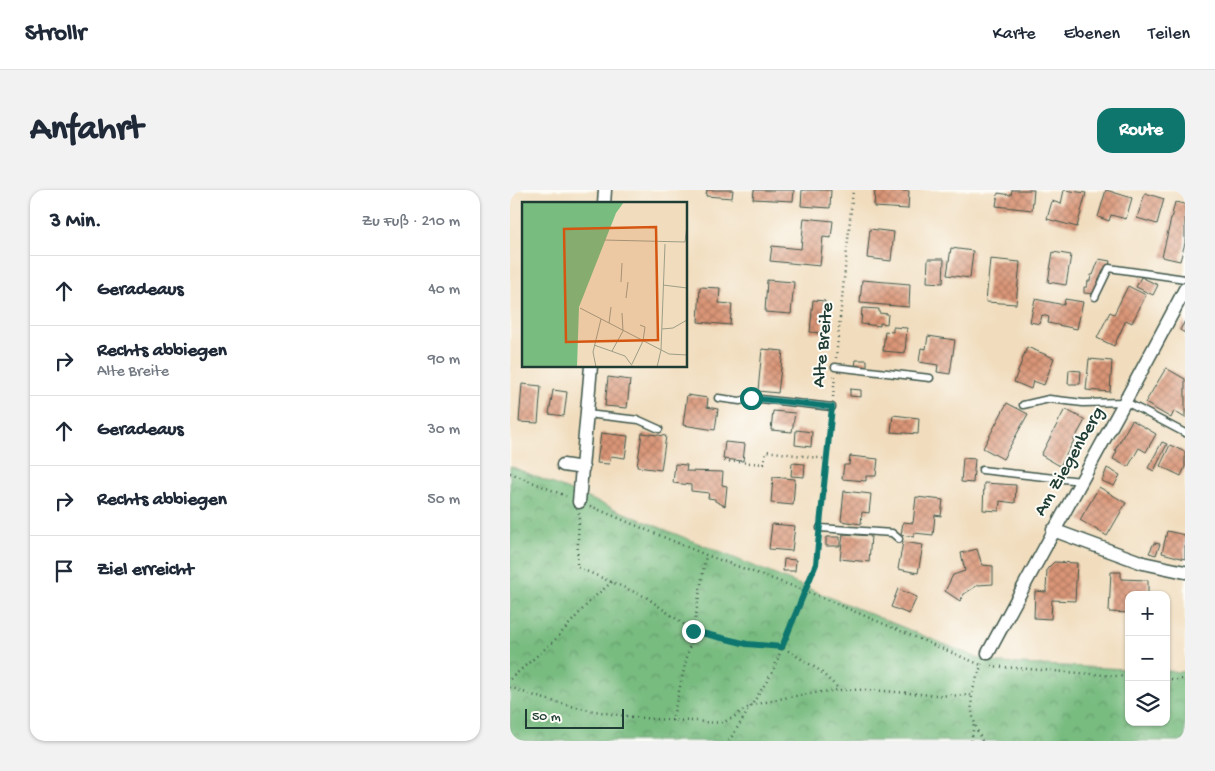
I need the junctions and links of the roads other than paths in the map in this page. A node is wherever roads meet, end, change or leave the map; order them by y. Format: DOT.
graph roads {
  1 [pos="1185,279"];
  2 [pos="1185,290"];
  3 [pos="1095,297"];
  4 [pos="835,367"];
  5 [pos="591,368"];
  6 [pos="930,378"];
  7 [pos="718,398"];
  8 [pos="1126,402"];
  9 [pos="1023,405"];
  10 [pos="832,407"];
  11 [pos="587,414"];
  12 [pos="659,429"];
  13 [pos="1185,433"];
  14 [pos="563,465"];
  15 [pos="583,468"];
  16 [pos="982,470"];
  17 [pos="1081,481"];
  18 [pos="579,502"];
  19 [pos="820,528"];
  20 [pos="1054,530"];
  21 [pos="899,539"];
  22 [pos="1185,572"];
  23 [pos="985,659"];
  1 -- 3 [label="lane"];
  2 -- 8 [label="street, Am Ziegenberg"];
  4 -- 6 [label="lane"];
  5 -- 11 [label="street"];
  7 -- 10 [label="lane"];
  8 -- 9 [label="lane"];
  8 -- 13 [label="lane"];
  8 -- 17 [label="street, Am Ziegenberg"];
  11 -- 12 [label="lane"];
  11 -- 15 [label="street"];
  14 -- 15 [label="street"];
  15 -- 18 [label="street"];
  16 -- 17 [label="lane"];
  17 -- 20 [label="street, Am Ziegenberg"];
  19 -- 21 [label="lane"];
  20 -- 22 [label="street"];
  20 -- 23 [label="street, Am Ziegenberg"];
}
